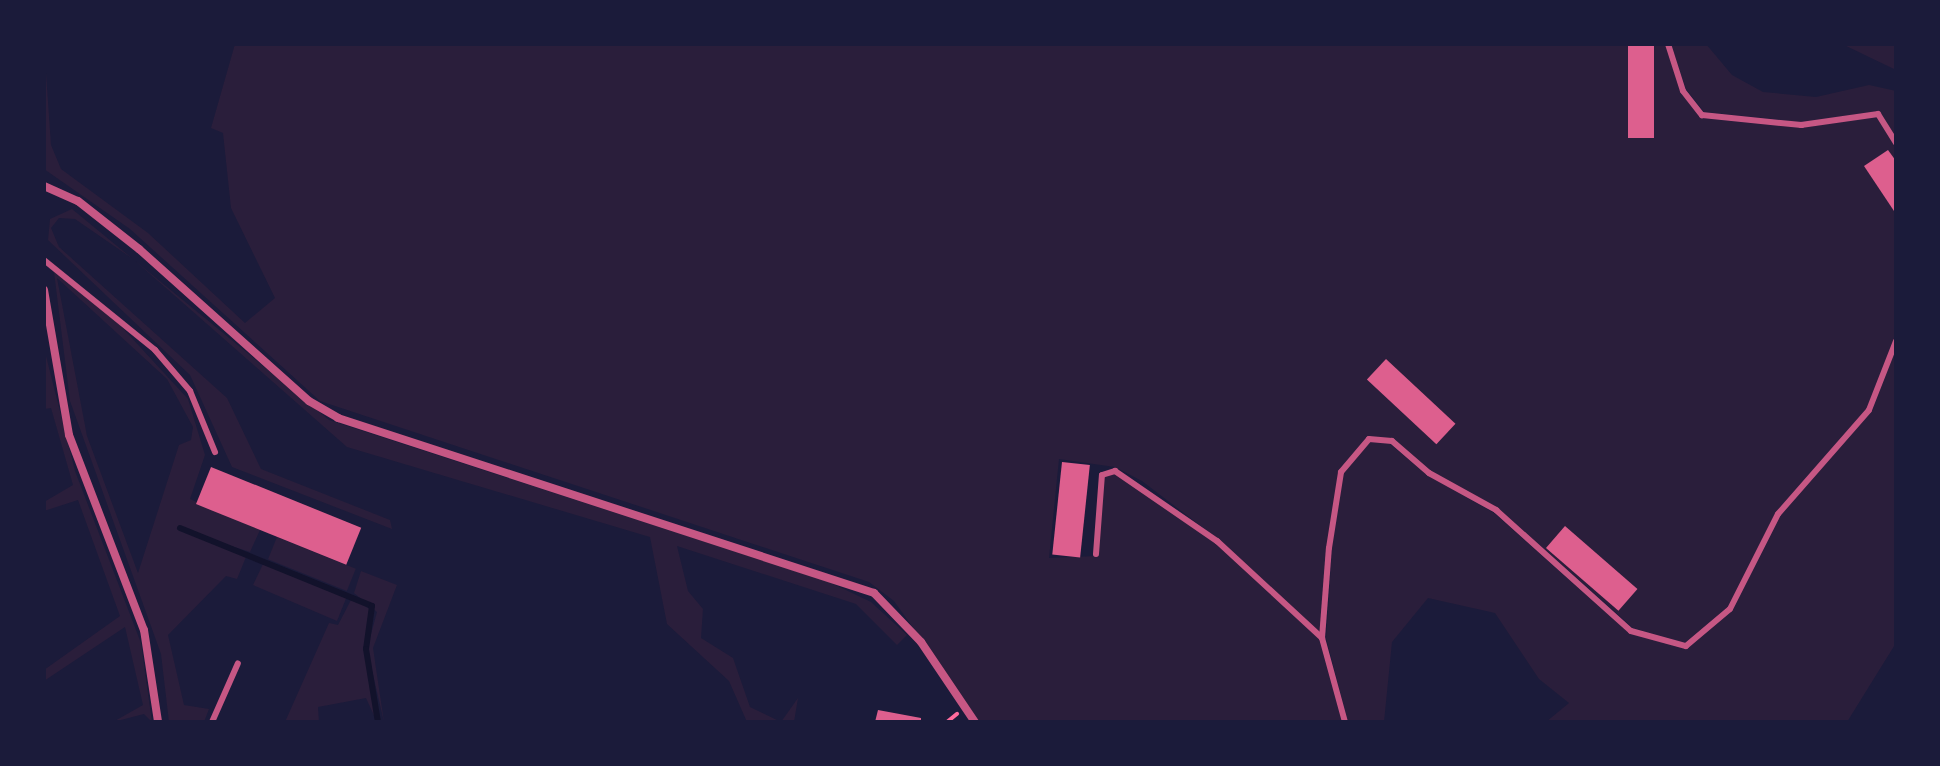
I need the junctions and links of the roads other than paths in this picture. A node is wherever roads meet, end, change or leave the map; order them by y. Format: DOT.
graph roads {
  1 [pos="1668,44"];
  2 [pos="1896,143"];
  3 [pos="44,186"];
  4 [pos="44,260"];
  5 [pos="44,290"];
  6 [pos="1896,341"];
  7 [pos="215,452"];
  8 [pos="1096,554"];
  9 [pos="1322,638"];
  10 [pos="238,663"];
  11 [pos="158,722"];
  12 [pos="212,722"];
  13 [pos="975,722"];
  14 [pos="1345,722"];
  1 -- 2 [label="lane"];
  3 -- 13 [label="street"];
  4 -- 7 [label="lane"];
  5 -- 11 [label="street"];
  6 -- 9 [label="lane"];
  8 -- 9 [label="lane"];
  9 -- 14 [label="lane"];
  10 -- 12 [label="lane"];
}
